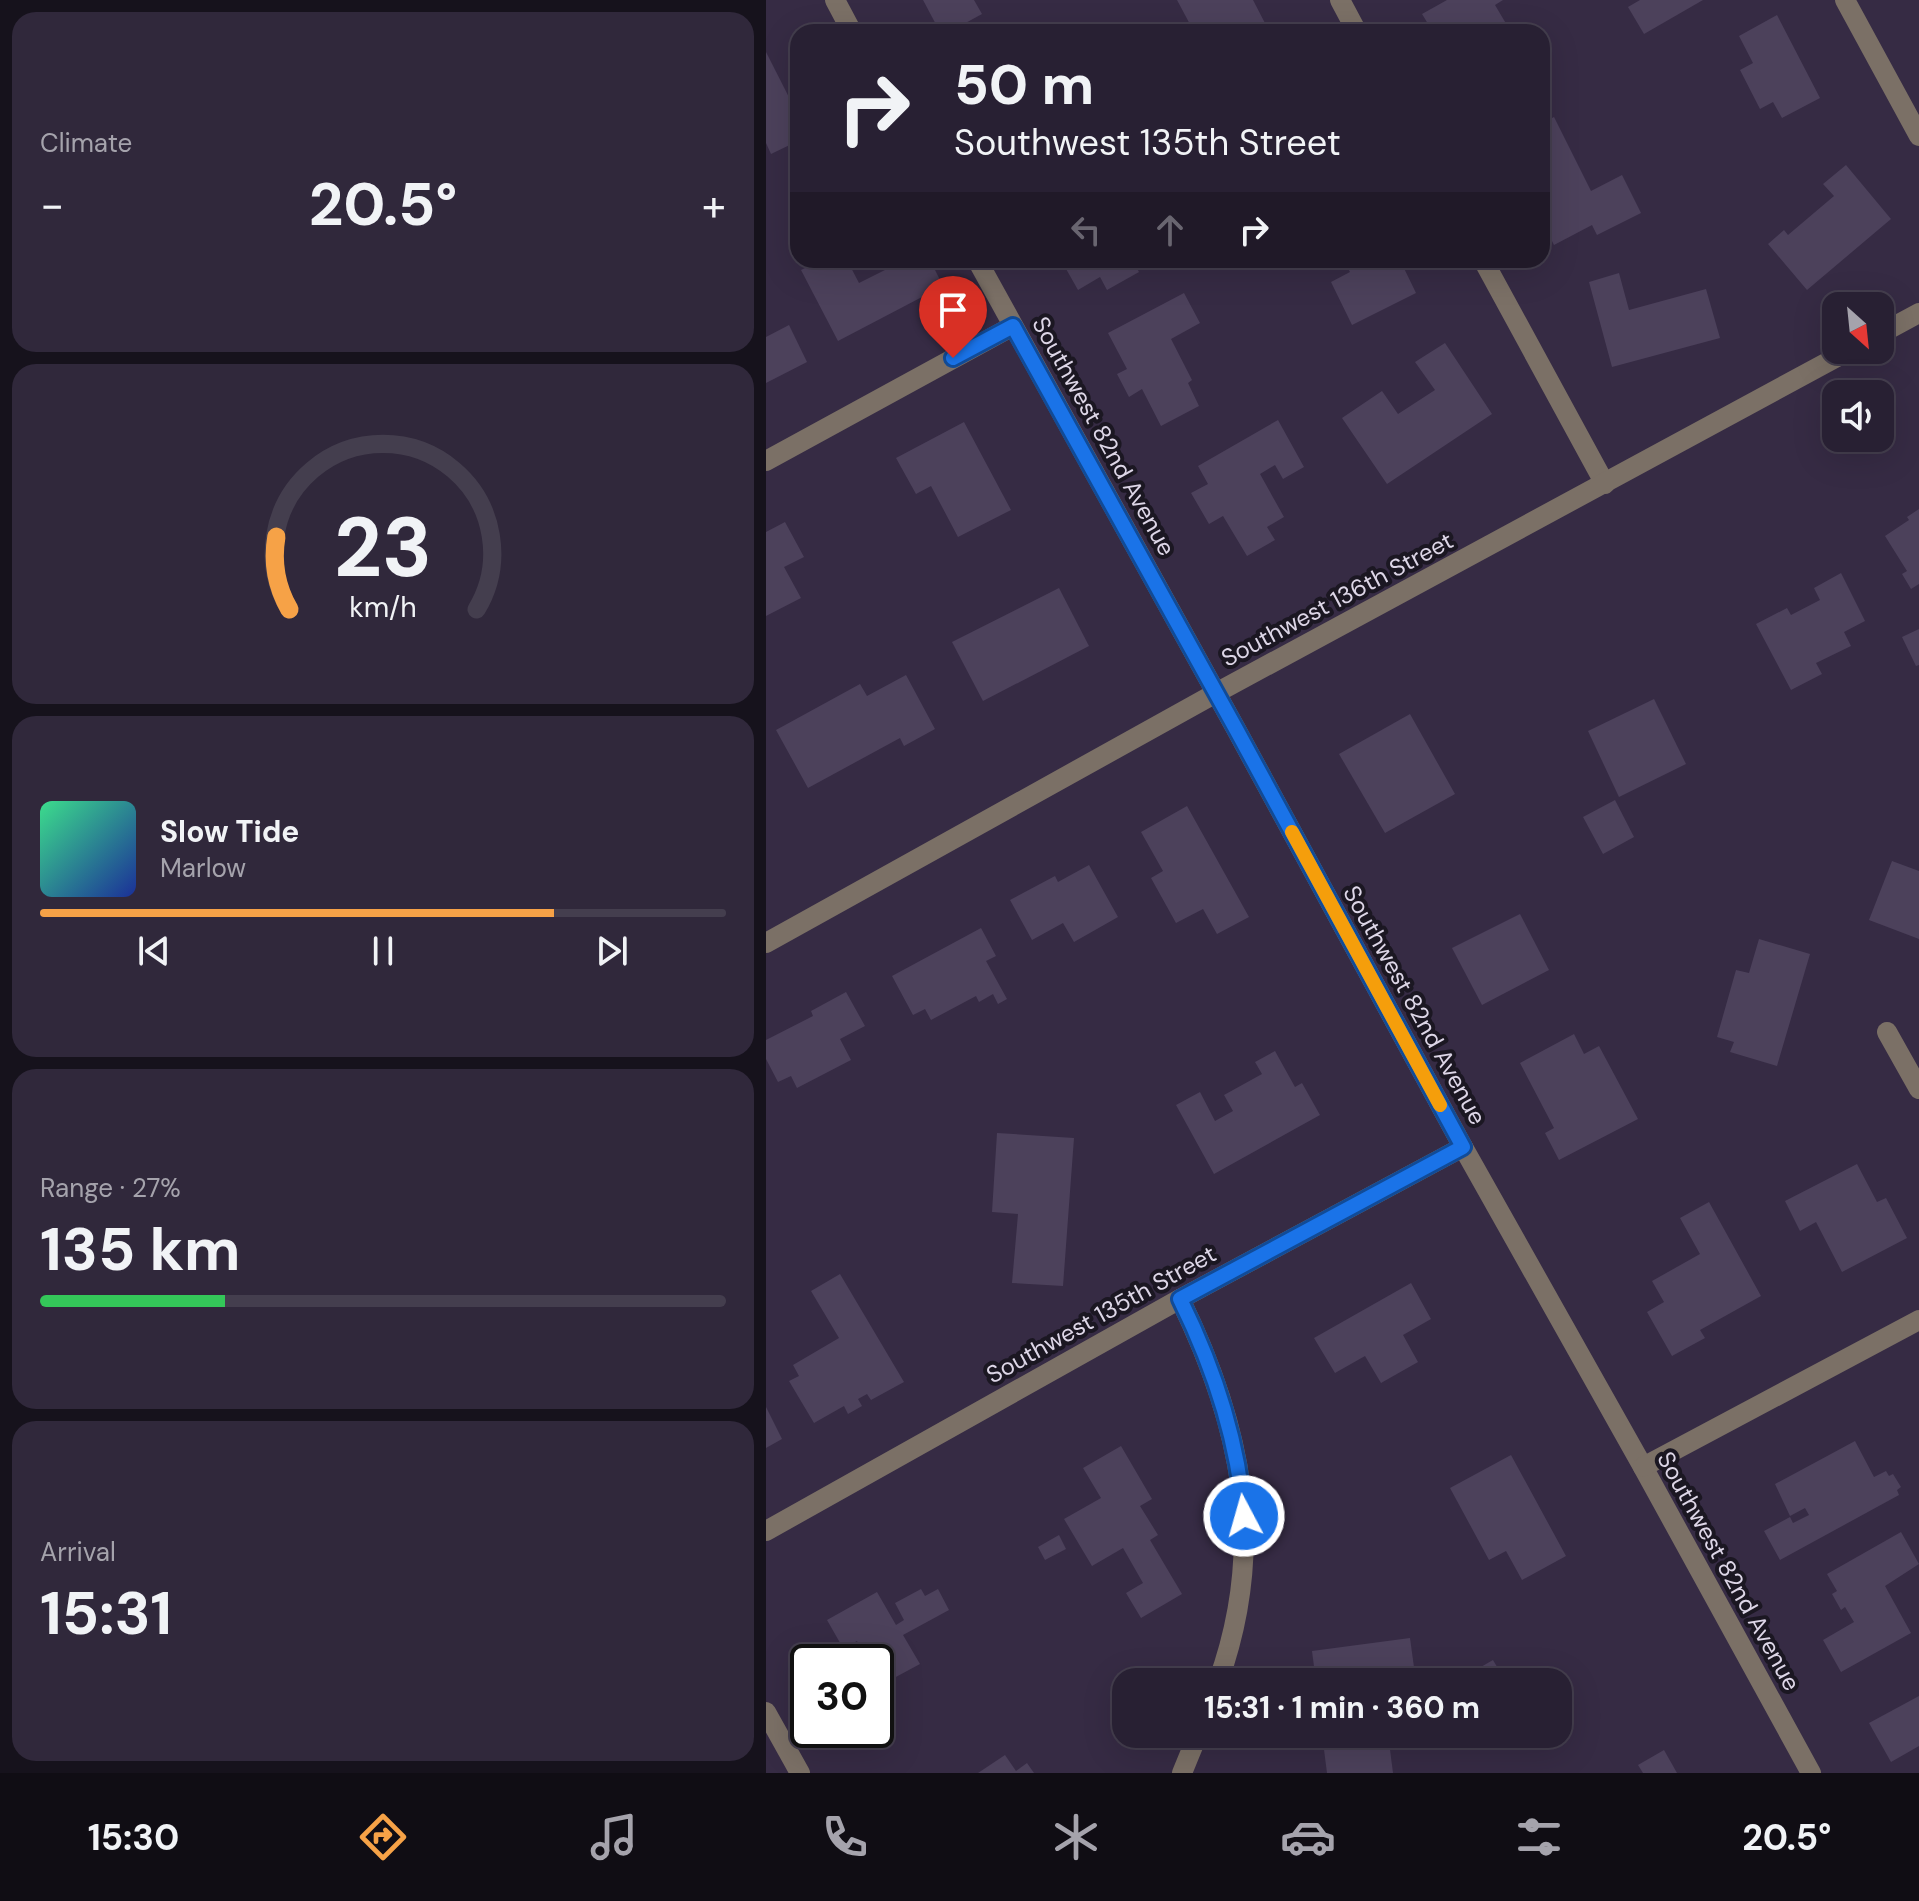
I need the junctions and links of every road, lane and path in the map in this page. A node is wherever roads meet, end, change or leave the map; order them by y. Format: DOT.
graph roads {
  1 [pos="835,0"];
  2 [pos="1340,0"];
  3 [pos="1845,0"];
  4 [pos="848,24"];
  5 [pos="1353,24"];
  6 [pos="1919,136"];
  7 [pos="981,268"];
  8 [pos="1487,268"];
  9 [pos="1919,313"];
  10 [pos="1013,326"];
  11 [pos="1894,326"];
  12 [pos="1824,364"];
  13 [pos="766,461"];
  14 [pos="1605,484"];
  15 [pos="1216,693"];
  16 [pos="766,943"];
  17 [pos="1887,1032"];
  18 [pos="1919,1089"];
  19 [pos="1463,1147"];
  20 [pos="1180,1299"];
  21 [pos="1919,1320"];
  22 [pos="1643,1467"];
  23 [pos="766,1531"];
  24 [pos="1222,1668"];
  25 [pos="766,1712"];
  26 [pos="1192,1748"];
  27 [pos="800,1773"];
  28 [pos="1182,1773"];
  29 [pos="1811,1773"];
  1 -- 4 [label="street"];
  2 -- 5 [label="street"];
  3 -- 6 [label="street"];
  7 -- 10 [label="street, Southwest 82nd Avenue"];
  8 -- 14 [label="street"];
  9 -- 11 [label="street"];
  10 -- 13 [label="street"];
  10 -- 15 [label="street, Southwest 82nd Avenue"];
  12 -- 14 [label="street, Southwest 136th Street"];
  14 -- 15 [label="street, Southwest 136th Street"];
  15 -- 16 [label="street, Southwest 136th Street"];
  15 -- 19 [label="street, Southwest 82nd Avenue"];
  17 -- 18 [label="street"];
  19 -- 20 [label="street, Southwest 135th Street"];
  19 -- 22 [label="street, Southwest 82nd Avenue"];
  20 -- 23 [label="street, Southwest 135th Street"];
  20 -- 24 [label="street"];
  21 -- 22 [label="street"];
  22 -- 29 [label="street, Southwest 82nd Avenue"];
  25 -- 27 [label="street"];
  26 -- 28 [label="street"];
}
